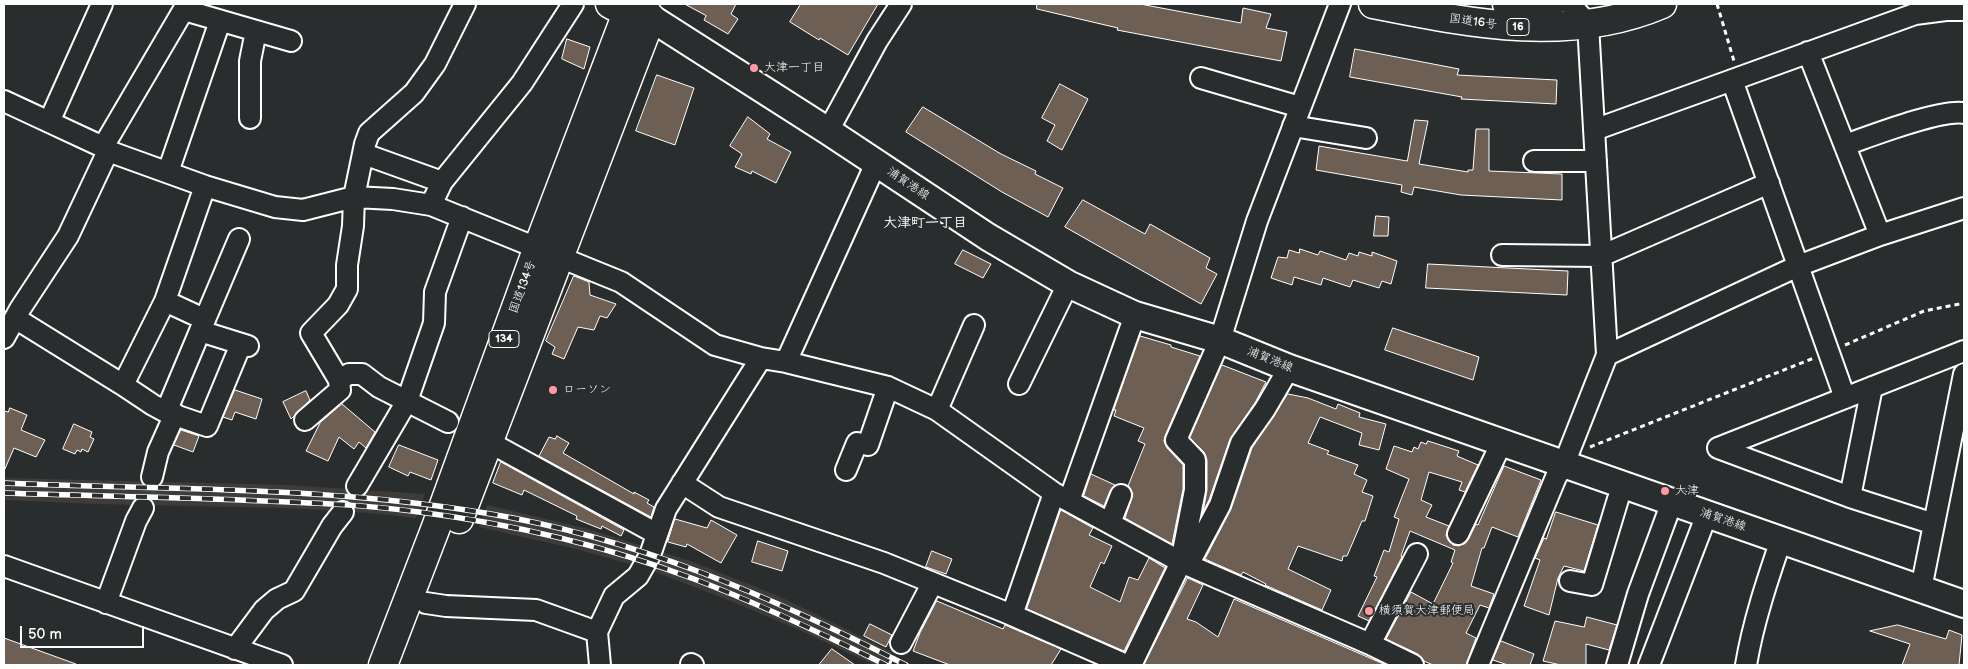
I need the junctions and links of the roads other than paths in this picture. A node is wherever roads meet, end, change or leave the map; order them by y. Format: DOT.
graph roads {
  1 [pos="102,4"];
  2 [pos="465,4"];
  3 [pos="573,4"];
  4 [pos="901,4"];
  5 [pos="1340,4"];
  6 [pos="1373,4"];
  7 [pos="1508,4"];
  8 [pos="1551,4"];
  9 [pos="1570,4"];
  10 [pos="1662,4"];
  11 [pos="185,7"];
  12 [pos="636,8"];
  13 [pos="1964,10"];
  14 [pos="220,21"];
  15 [pos="1588,24"];
  16 [pos="256,31"];
  17 [pos="291,41"];
  18 [pos="1808,52"];
  19 [pos="1201,78"];
  20 [pos="1736,78"];
  21 [pos="4,101"];
  22 [pos="1300,108"];
  23 [pos="1964,113"];
  24 [pos="250,118"];
  25 [pos="49,122"];
  26 [pos="1293,126"];
  27 [pos="1594,130"];
  28 [pos="828,131"];
  29 [pos="1366,138"];
  30 [pos="1844,145"];
  31 [pos="106,149"];
  32 [pos="364,154"];
  33 [pos="1596,161"];
  34 [pos="1534,162"];
  35 [pos="876,163"];
  36 [pos="168,172"];
  37 [pos="442,182"];
  38 [pos="1769,183"];
  39 [pos="205,186"];
  40 [pos="354,197"];
  41 [pos="431,204"];
  42 [pos="1964,208"];
  43 [pos="462,217"];
  44 [pos="1880,235"];
  45 [pos="239,239"];
  46 [pos="548,252"];
  47 [pos="1502,255"];
  48 [pos="1601,256"];
  49 [pos="1798,266"];
  50 [pos="1068,284"];
  51 [pos="165,301"];
  52 [pos="13,309"];
  53 [pos="1135,315"];
  54 [pos="202,325"];
  55 [pos="974,325"];
  56 [pos="4,338"];
  57 [pos="1220,340"];
  58 [pos="1964,351"];
  59 [pos="1606,355"];
  60 [pos="761,358"];
  61 [pos="786,362"];
  62 [pos="1289,368"];
  63 [pos="1964,374"];
  64 [pos="339,380"];
  65 [pos="1019,384"];
  66 [pos="123,385"];
  67 [pos="888,387"];
  68 [pos="1872,387"];
  69 [pos="1845,398"];
  70 [pos="407,401"];
  71 [pos="938,410"];
  72 [pos="170,413"];
  73 [pos="305,420"];
  74 [pos="448,422"];
  75 [pos="488,442"];
  76 [pos="1502,442"];
  77 [pos="1573,457"];
  78 [pos="846,470"];
  79 [pos="152,477"];
  80 [pos="682,483"];
  81 [pos="357,486"];
  82 [pos="1121,495"];
  83 [pos="1062,497"];
  84 [pos="1850,497"];
  85 [pos="1618,499"];
  86 [pos="1672,502"];
  87 [pos="143,508"];
  88 [pos="343,512"];
  89 [pos="1707,514"];
  90 [pos="1110,523"];
  91 [pos="1934,524"];
  92 [pos="657,534"];
  93 [pos="1458,534"];
  94 [pos="1781,540"];
  95 [pos="1417,554"];
  96 [pos="1184,563"];
  97 [pos="4,566"];
  98 [pos="1570,581"];
  99 [pos="932,584"];
  100 [pos="1921,589"];
  101 [pos="106,603"];
  102 [pos="426,603"];
  103 [pos="1964,604"];
  104 [pos="1012,614"];
  105 [pos="597,632"];
  106 [pos="901,643"];
  107 [pos="1370,644"];
  108 [pos="235,649"];
  109 [pos="282,665"];
  110 [pos="383,665"];
  111 [pos="402,665"];
  112 [pos="600,665"];
  113 [pos="1126,665"];
  114 [pos="1132,665"];
  115 [pos="1413,665"];
  116 [pos="1478,665"];
  117 [pos="1617,665"];
  118 [pos="1649,665"];
  119 [pos="1746,665"];
  1 -- 25 [label="street"];
  2 -- 32 [label="street"];
  3 -- 37 [label="street"];
  4 -- 28 [label="street"];
  5 -- 22 [label="street"];
  6 -- 15 [label="highway, 国道16号 / 16"];
  7 -- 8 [label="highway, 国道16号 / 16"];
  9 -- 15 [label="street"];
  10 -- 15 [label="highway, 国道16号 / 16"];
  11 -- 14 [label="street"];
  11 -- 31 [label="street"];
  12 -- 28 [label="main road, 浦賀港線"];
  12 -- 46 [label="highway, 国道134号 / 134"];
  13 -- 18 [label="street"];
  14 -- 16 [label="street"];
  14 -- 36 [label="street"];
  15 -- 27 [label="street"];
  16 -- 17 [label="street"];
  16 -- 24 [label="street"];
  18 -- 20 [label="street"];
  18 -- 30 [label="street"];
  19 -- 22 [label="street"];
  20 -- 27 [label="street"];
  20 -- 38 [label="street"];
  21 -- 25 [label="street"];
  22 -- 26 [label="street"];
  23 -- 30 [label="street"];
  25 -- 31 [label="street"];
  26 -- 29 [label="street"];
  26 -- 57 [label="street"];
  27 -- 33 [label="street"];
  28 -- 35 [label="main road, 浦賀港線"];
  30 -- 44 [label="street"];
  31 -- 36 [label="street"];
  31 -- 52 [label="street"];
  32 -- 37 [label="street"];
  32 -- 40 [label="street"];
  33 -- 34 [label="street"];
  33 -- 48 [label="street"];
  35 -- 50 [label="main road, 浦賀港線"];
  35 -- 61 [label="street"];
  36 -- 39 [label="street"];
  37 -- 41 [label="street"];
  38 -- 48 [label="street"];
  38 -- 49 [label="street"];
  39 -- 40 [label="street"];
  39 -- 51 [label="street"];
  40 -- 41 [label="street"];
  40 -- 64 [label="street"];
  41 -- 43 [label="street"];
  42 -- 44 [label="street"];
  43 -- 46 [label="street"];
  43 -- 70 [label="street"];
  44 -- 49 [label="street"];
  45 -- 54 [label="street"];
  46 -- 60 [label="street"];
  46 -- 75 [label="highway, 国道134号 / 134"];
  46 -- 110 [label="highway, 国道134号 / 134"];
  47 -- 48 [label="street"];
  48 -- 59 [label="street"];
  49 -- 59 [label="street"];
  49 -- 69 [label="street"];
  50 -- 53 [label="main road, 浦賀港線"];
  50 -- 65 [label="street"];
  51 -- 54 [label="street"];
  51 -- 66 [label="street"];
  52 -- 56 [label="street"];
  52 -- 66 [label="street"];
  53 -- 57 [label="main road, 浦賀港線"];
  53 -- 83 [label="street"];
  54 -- 72 [label="street"];
  54 -- 72 [label="street"];
  55 -- 71 [label="street"];
  57 -- 62 [label="main road, 浦賀港線"];
  57 -- 96 [label="street"];
  58 -- 68 [label="street"];
  59 -- 77 [label="street"];
  60 -- 61 [label="street"];
  60 -- 80 [label="street"];
  61 -- 67 [label="street"];
  62 -- 76 [label="main road, 浦賀港線"];
  62 -- 96 [label="street"];
  63 -- 91 [label="street"];
  64 -- 70 [label="street"];
  64 -- 73 [label="street"];
  66 -- 72 [label="street"];
  67 -- 71 [label="street"];
  67 -- 78 [label="street"];
  68 -- 69 [label="street"];
  68 -- 84 [label="street"];
  69 -- 84 [label="street"];
  70 -- 74 [label="street"];
  70 -- 81 [label="street"];
  71 -- 83 [label="street"];
  72 -- 79 [label="street"];
  75 -- 92 [label="street"];
  75 -- 102 [label="highway, 国道134号 / 134"];
  76 -- 77 [label="main road, 浦賀港線"];
  76 -- 93 [label="street"];
  77 -- 86 [label="main road, 浦賀港線"];
  77 -- 116 [label="street"];
  80 -- 92 [label="street"];
  80 -- 99 [label="street"];
  82 -- 90 [label="street"];
  83 -- 90 [label="street"];
  83 -- 104 [label="street"];
  84 -- 91 [label="street"];
  85 -- 98 [label="street"];
  86 -- 89 [label="main road, 浦賀港線"];
  86 -- 117 [label="street"];
  87 -- 101 [label="street"];
  88 -- 108 [label="street"];
  89 -- 94 [label="main road, 浦賀港線"];
  89 -- 118 [label="street"];
  90 -- 96 [label="street"];
  91 -- 100 [label="street"];
  92 -- 105 [label="street"];
  94 -- 100 [label="main road, 浦賀港線"];
  94 -- 119 [label="street"];
  95 -- 107 [label="street"];
  96 -- 107 [label="street"];
  96 -- 114 [label="street"];
  97 -- 101 [label="street"];
  99 -- 104 [label="street"];
  99 -- 106 [label="street"];
  100 -- 103 [label="main road, 浦賀港線"];
  101 -- 108 [label="street"];
  102 -- 105 [label="street"];
  102 -- 111 [label="highway, 国道134号 / 134"];
  104 -- 113 [label="street"];
  105 -- 112 [label="street"];
  107 -- 115 [label="street"];
  108 -- 109 [label="street"];
}
